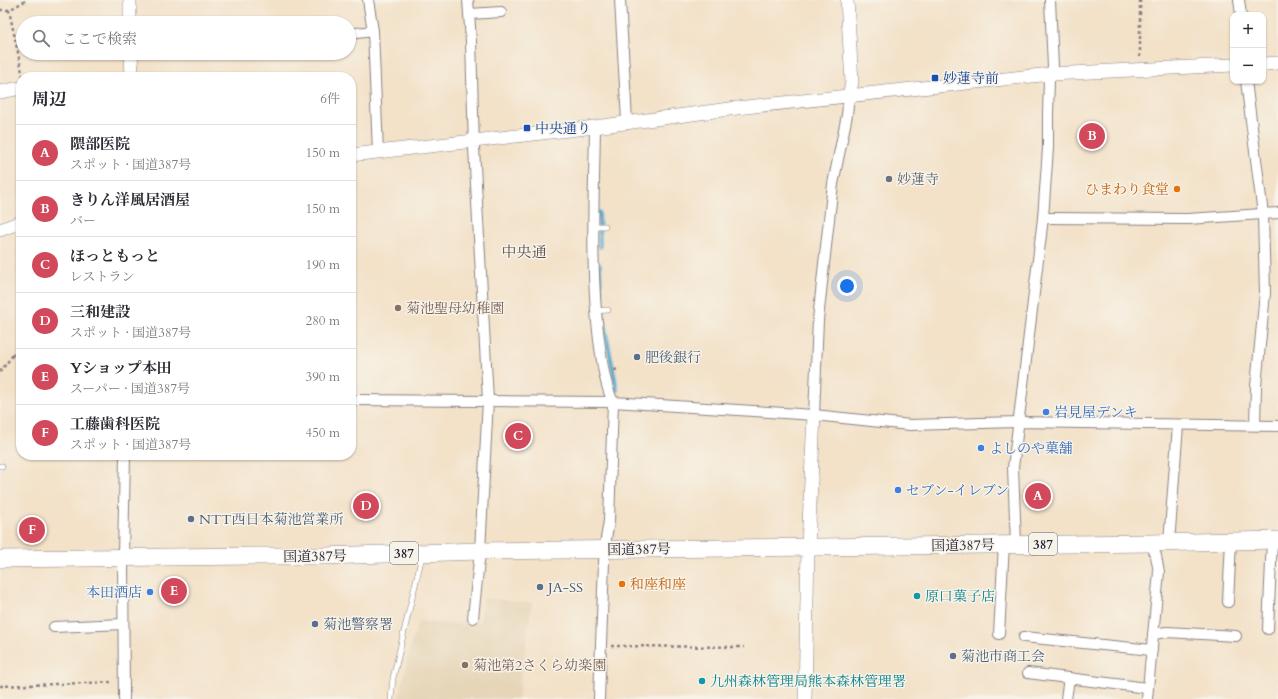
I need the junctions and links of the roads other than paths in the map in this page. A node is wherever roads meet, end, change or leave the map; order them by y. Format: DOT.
graph roads {
  1 [pos="130,0"];
  2 [pos="368,0"];
  3 [pos="620,0"];
  4 [pos="847,0"];
  5 [pos="1050,0"];
  6 [pos="1239,0"];
  7 [pos="469,8"];
  8 [pos="501,12"];
  9 [pos="1241,12"];
  10 [pos="130,16"];
  11 [pos="373,31"];
  12 [pos="356,33"];
  13 [pos="131,60"];
  14 [pos="1278,63"];
  15 [pos="1266,64"];
  16 [pos="1230,65"];
  17 [pos="132,72"];
  18 [pos="1051,74"];
  19 [pos="1246,84"];
  20 [pos="16,89"];
  21 [pos="0,92"];
  22 [pos="849,96"];
  23 [pos="627,122"];
  24 [pos="595,127"];
  25 [pos="474,140"];
  26 [pos="378,152"];
  27 [pos="356,154"];
  28 [pos="1278,213"];
  29 [pos="1263,214"];
  30 [pos="1043,218"];
  31 [pos="16,224"];
  32 [pos="594,226"];
  33 [pos="605,226"];
  34 [pos="0,230"];
  35 [pos="608,310"];
  36 [pos="595,311"];
  37 [pos="356,400"];
  38 [pos="488,400"];
  39 [pos="613,402"];
  40 [pos="814,415"];
  41 [pos="1018,422"];
  42 [pos="1178,425"];
  43 [pos="1255,425"];
  44 [pos="1278,426"];
  45 [pos="125,460"];
  46 [pos="1275,540"];
  47 [pos="1231,541"];
  48 [pos="1151,543"];
  49 [pos="1169,543"];
  50 [pos="1010,544"];
  51 [pos="808,547"];
  52 [pos="606,549"];
  53 [pos="480,551"];
  54 [pos="423,553"];
  55 [pos="123,557"];
  56 [pos="0,560"];
  57 [pos="1228,602"];
  58 [pos="473,618"];
  59 [pos="124,624"];
  60 [pos="54,627"];
  61 [pos="1268,629"];
  62 [pos="999,634"];
  63 [pos="1153,634"];
  64 [pos="1236,636"];
  65 [pos="1024,637"];
  66 [pos="1152,650"];
  67 [pos="1028,673"];
  68 [pos="1069,678"];
  69 [pos="1147,688"];
  70 [pos="124,699"];
  71 [pos="391,699"];
  72 [pos="599,699"];
  73 [pos="805,699"];
  74 [pos="1066,699"];
  75 [pos="1147,699"];
  1 -- 10 [label="street"];
  2 -- 11 [label="street"];
  3 -- 23 [label="street"];
  4 -- 22 [label="street"];
  5 -- 18 [label="street"];
  6 -- 9 [label="street"];
  7 -- 8 [label="street"];
  7 -- 25 [label="street"];
  11 -- 12 [label="street"];
  11 -- 26 [label="street"];
  13 -- 17 [label="street"];
  14 -- 15 [label="street"];
  16 -- 18 [label="street"];
  18 -- 22 [label="street"];
  18 -- 30 [label="street"];
  19 -- 29 [label="street"];
  20 -- 21 [label="street"];
  22 -- 23 [label="street"];
  22 -- 40 [label="street"];
  23 -- 24 [label="street"];
  24 -- 25 [label="street"];
  24 -- 32 [label="street"];
  25 -- 26 [label="street"];
  25 -- 38 [label="street"];
  26 -- 27 [label="street"];
  28 -- 29 [label="street"];
  29 -- 30 [label="street"];
  29 -- 43 [label="street"];
  30 -- 41 [label="street"];
  31 -- 34 [label="street"];
  32 -- 33 [label="lane"];
  32 -- 36 [label="street"];
  35 -- 36 [label="lane"];
  36 -- 39 [label="street"];
  37 -- 38 [label="street"];
  38 -- 39 [label="street"];
  38 -- 53 [label="street"];
  39 -- 40 [label="street"];
  39 -- 52 [label="street"];
  40 -- 41 [label="street"];
  40 -- 51 [label="street"];
  41 -- 42 [label="street"];
  41 -- 50 [label="street"];
  42 -- 43 [label="street"];
  42 -- 49 [label="street"];
  43 -- 44 [label="street"];
  45 -- 55 [label="street"];
  46 -- 47 [label="highway, 国道387号 / 387"];
  46 -- 61 [label="street"];
  47 -- 49 [label="highway, 国道387号 / 387"];
  47 -- 57 [label="street"];
  48 -- 49 [label="highway, 国道387号 / 387"];
  48 -- 50 [label="highway, 国道387号 / 387"];
  48 -- 63 [label="street"];
  50 -- 51 [label="highway, 国道387号 / 387"];
  50 -- 62 [label="street"];
  51 -- 52 [label="highway, 国道387号 / 387"];
  51 -- 73 [label="street"];
  52 -- 53 [label="highway, 国道387号 / 387"];
  52 -- 72 [label="street"];
  53 -- 54 [label="highway, 国道387号 / 387"];
  53 -- 58 [label="street"];
  54 -- 55 [label="highway, 国道387号 / 387"];
  54 -- 71 [label="lane"];
  55 -- 56 [label="highway, 国道387号 / 387"];
  55 -- 59 [label="street"];
  59 -- 60 [label="street"];
  59 -- 70 [label="street"];
  63 -- 64 [label="street"];
  63 -- 66 [label="street"];
  65 -- 66 [label="street"];
  66 -- 69 [label="street"];
  67 -- 68 [label="street"];
  68 -- 69 [label="street"];
  68 -- 74 [label="street"];
  69 -- 75 [label="street"];
}
